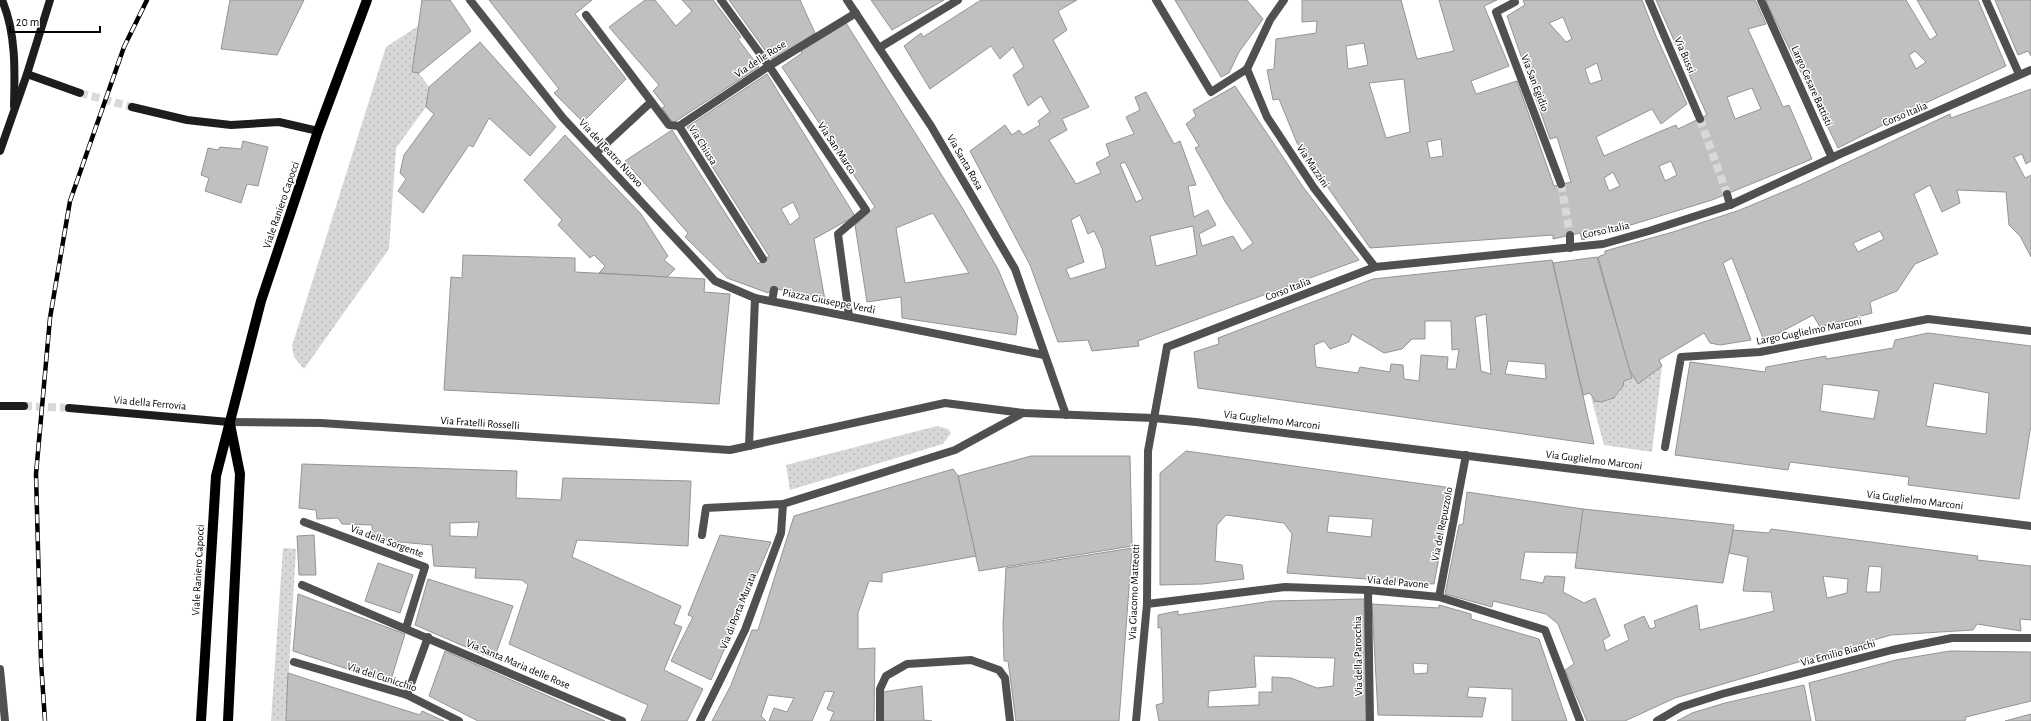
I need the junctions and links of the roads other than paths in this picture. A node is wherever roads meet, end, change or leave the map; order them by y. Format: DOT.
graph roads {
  1 [pos="2,0"];
  2 [pos="50,0"];
  3 [pos="367,0"];
  4 [pos="470,0"];
  5 [pos="721,0"];
  6 [pos="847,0"];
  7 [pos="958,0"];
  8 [pos="1156,0"];
  9 [pos="1284,0"];
  10 [pos="1514,0"];
  11 [pos="1649,0"];
  12 [pos="1761,0"];
  13 [pos="1986,0"];
  14 [pos="856,13"];
  15 [pos="586,15"];
  16 [pos="879,48"];
  17 [pos="769,66"];
  18 [pos="1247,69"];
  19 [pos="2031,70"];
  20 [pos="27,74"];
  21 [pos="2019,74"];
  22 [pos="80,93"];
  23 [pos="651,102"];
  24 [pos="132,107"];
  25 [pos="14,115"];
  26 [pos="1700,118"];
  27 [pos="678,126"];
  28 [pos="318,131"];
  29 [pos="0,151"];
  30 [pos="596,153"];
  31 [pos="1832,158"];
  32 [pos="1561,184"];
  33 [pos="1727,194"];
  34 [pos="1730,205"];
  35 [pos="1570,235"];
  36 [pos="1570,248"];
  37 [pos="763,259"];
  38 [pos="1375,267"];
  39 [pos="774,290"];
  40 [pos="755,298"];
  41 [pos="772,302"];
  42 [pos="849,316"];
  43 [pos="2031,331"];
  44 [pos="1167,347"];
  45 [pos="1044,355"];
  46 [pos="0,406"];
  47 [pos="24,406"];
  48 [pos="69,408"];
  49 [pos="1023,413"];
  50 [pos="1066,415"];
  51 [pos="1153,418"];
  52 [pos="229,422"];
  53 [pos="749,446"];
  54 [pos="1665,447"];
  55 [pos="1466,455"];
  56 [pos="783,504"];
  57 [pos="304,522"];
  58 [pos="2031,526"];
  59 [pos="702,535"];
  60 [pos="302,585"];
  61 [pos="1368,590"];
  62 [pos="1439,597"];
  63 [pos="1147,604"];
  64 [pos="406,628"];
  65 [pos="428,637"];
  66 [pos="2031,638"];
  67 [pos="294,662"];
  68 [pos="0,669"];
  69 [pos="408,695"];
  70 [pos="5,721"];
  71 [pos="201,721"];
  72 [pos="228,721"];
  73 [pos="459,721"];
  74 [pos="622,721"];
  75 [pos="700,721"];
  76 [pos="880,721"];
  77 [pos="1010,721"];
  78 [pos="1136,721"];
  79 [pos="1370,721"];
  80 [pos="1580,721"];
  81 [pos="1657,721"];
  1 -- 25 [label="main road"];
  2 -- 20 [label="main road"];
  3 -- 28 [label="main road, Viale Raniero Capocci"];
  4 -- 30 [label="street, Via del Teatro Nuovo"];
  5 -- 17 [label="street, Via San Marco"];
  6 -- 14 [label="street, Via Santa Rosa"];
  7 -- 16 [label="street"];
  8 -- 18 [label="street"];
  9 -- 18 [label="street"];
  10 -- 32 [label="street, Via San Egidio"];
  11 -- 26 [label="street, Via Bussi"];
  12 -- 31 [label="street, Largo Cesare Battisti"];
  13 -- 21 [label="street"];
  14 -- 16 [label="street, Via Santa Rosa"];
  14 -- 17 [label="street, Via delle Rose"];
  15 -- 23 [label="street, Via Chiusa"];
  16 -- 45 [label="street, Via Santa Rosa"];
  17 -- 27 [label="street, Via delle Rose"];
  17 -- 42 [label="street, Via San Marco"];
  18 -- 38 [label="street, Via Mazzini"];
  19 -- 21 [label="street, Corso Italia"];
  20 -- 22 [label="main road"];
  20 -- 25 [label="main road"];
  21 -- 31 [label="street, Corso Italia"];
  23 -- 27 [label="street, Via Chiusa"];
  23 -- 30 [label="street"];
  24 -- 28 [label="main road"];
  25 -- 29 [label="main road"];
  27 -- 37 [label="street, Via Chiusa"];
  28 -- 52 [label="main road, Viale Raniero Capocci"];
  30 -- 40 [label="street, Via del Teatro Nuovo"];
  31 -- 34 [label="street, Corso Italia"];
  33 -- 34 [label="street"];
  34 -- 36 [label="street, Corso Italia"];
  35 -- 36 [label="street"];
  36 -- 38 [label="street, Corso Italia"];
  38 -- 44 [label="street, Corso Italia"];
  39 -- 41 [label="street"];
  40 -- 41 [label="street, Piazza Giuseppe Verdi"];
  40 -- 53 [label="street"];
  41 -- 42 [label="street, Piazza Giuseppe Verdi"];
  42 -- 45 [label="street, Piazza Giuseppe Verdi"];
  43 -- 54 [label="street, Largo Guglielmo Marconi"];
  44 -- 51 [label="street, Via Giacomo Matteotti"];
  45 -- 50 [label="street, Via Santa Rosa"];
  46 -- 47 [label="main road"];
  48 -- 52 [label="main road, Via della Ferrovia"];
  49 -- 50 [label="street"];
  49 -- 53 [label="street"];
  49 -- 56 [label="street"];
  50 -- 51 [label="street"];
  51 -- 55 [label="street, Via Guglielmo Marconi"];
  51 -- 63 [label="street, Via Giacomo Matteotti"];
  52 -- 53 [label="street, Via Fratelli Rosselli"];
  52 -- 71 [label="main road, Viale Raniero Capocci"];
  52 -- 72 [label="main road, Viale Raniero Capocci"];
  55 -- 58 [label="street, Via Guglielmo Marconi"];
  55 -- 62 [label="street, Via del Repuzzolo"];
  56 -- 59 [label="street"];
  56 -- 75 [label="street, Via di Porta Murata"];
  57 -- 64 [label="street, Via della Sorgente"];
  60 -- 64 [label="street, Via Santa Maria delle Rose"];
  61 -- 62 [label="street, Via del Pavone"];
  61 -- 63 [label="street, Via del Pavone"];
  61 -- 79 [label="street, Via della Parocchia"];
  62 -- 80 [label="street, Via del Pavone"];
  63 -- 78 [label="street, Via Giacomo Matteotti"];
  64 -- 65 [label="street, Via Santa Maria delle Rose"];
  65 -- 69 [label="street"];
  65 -- 74 [label="street, Via Santa Maria delle Rose"];
  66 -- 81 [label="street, Via Emilio Bianchi"];
  67 -- 69 [label="street, Via del Cunicchio"];
  68 -- 70 [label="street"];
  69 -- 73 [label="street, Via del Cunicchio"];
  76 -- 77 [label="street"];
}
